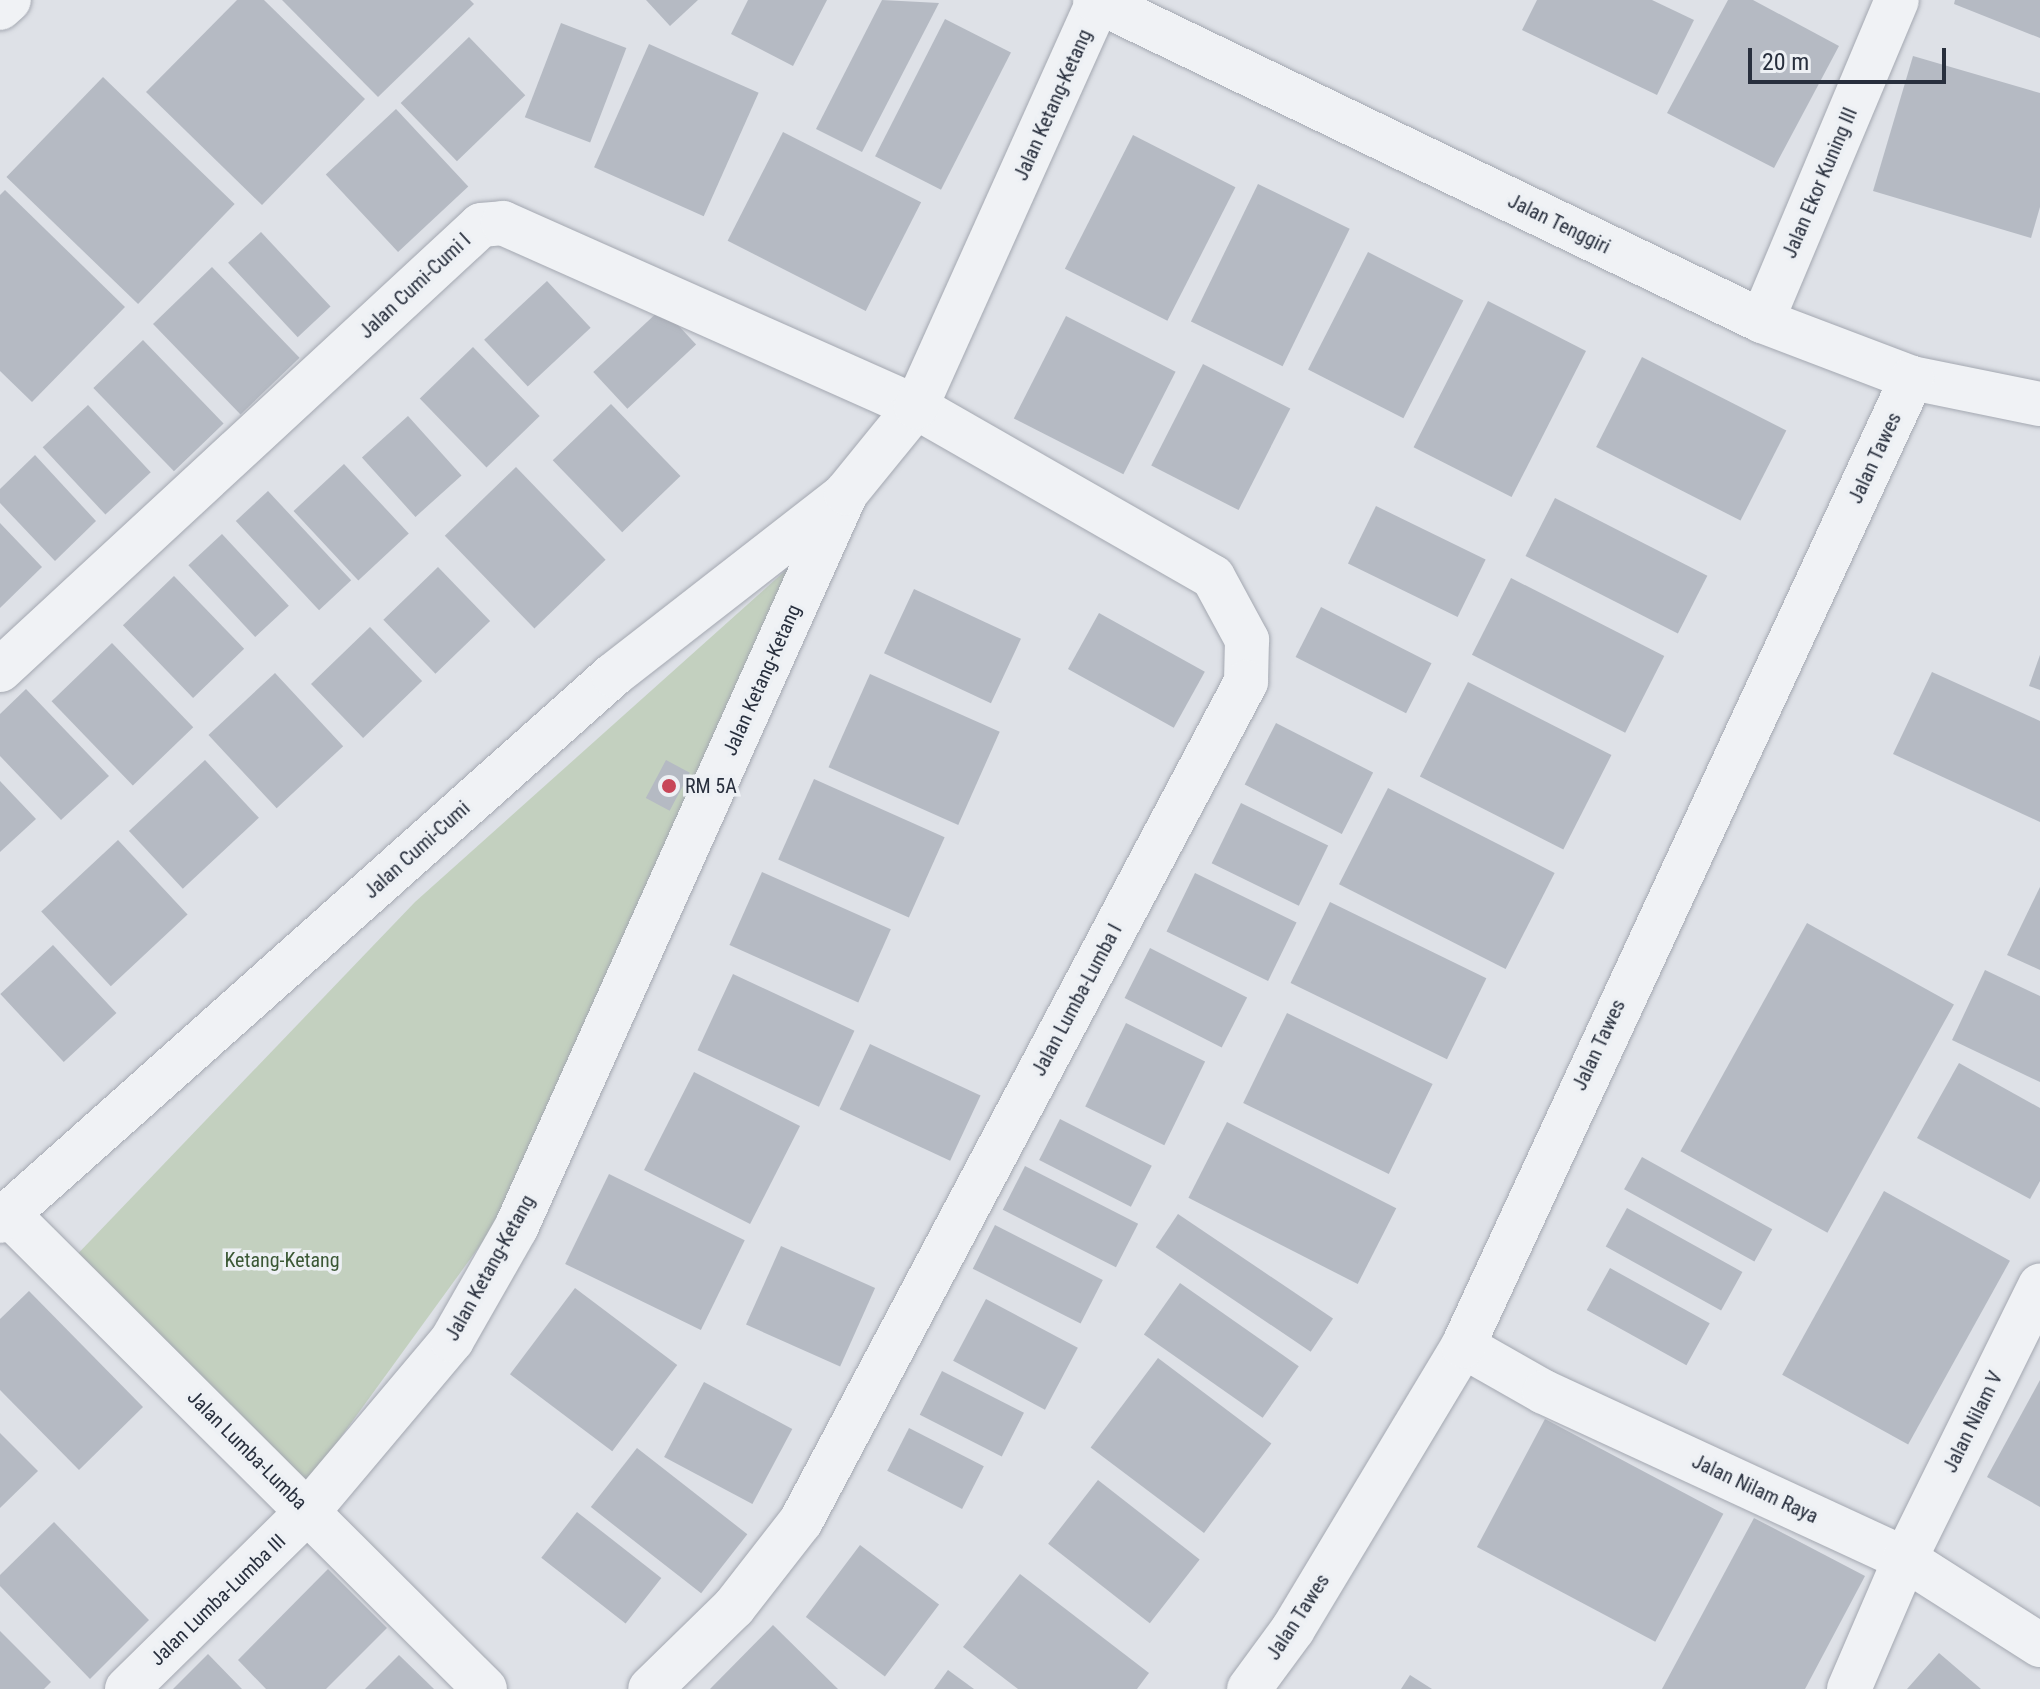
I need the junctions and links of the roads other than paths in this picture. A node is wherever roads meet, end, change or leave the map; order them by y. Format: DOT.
graph roads {
  1 [pos="9,0"];
  2 [pos="1897,0"];
  3 [pos="1096,1"];
  4 [pos="0,8"];
  5 [pos="1762,321"];
  6 [pos="1912,378"];
  7 [pos="2040,404"];
  8 [pos="916,407"];
  9 [pos="846,493"];
  10 [pos="0,670"];
  11 [pos="4,1217"];
  12 [pos="2040,1286"];
  13 [pos="1463,1346"];
  14 [pos="309,1510"];
  15 [pos="1905,1559"];
  16 [pos="2040,1645"];
  17 [pos="127,1689"];
  18 [pos="485,1689"];
  19 [pos="650,1689"];
  20 [pos="1249,1689"];
  21 [pos="1849,1689"];
  1 -- 4 [label="street"];
  2 -- 5 [label="street, Jalan Ekor Kuning III"];
  3 -- 5 [label="street, Jalan Tenggiri"];
  3 -- 8 [label="street, Jalan Ketang-Ketang"];
  5 -- 6 [label="street, Jalan Tenggiri"];
  6 -- 7 [label="street, Jalan Tenggiri"];
  6 -- 13 [label="street, Jalan Tawes"];
  8 -- 9 [label="street, Jalan Ketang-Ketang"];
  8 -- 10 [label="street, Jalan Cumi-Cumi I"];
  8 -- 19 [label="street, Jalan Lumba-Lumba I"];
  9 -- 11 [label="street, Jalan Cumi-Cumi"];
  9 -- 14 [label="street, Jalan Ketang-Ketang"];
  11 -- 14 [label="street, Jalan Lumba-Lumba"];
  12 -- 15 [label="street, Jalan Nilam V"];
  13 -- 15 [label="street, Jalan Nilam Raya"];
  13 -- 20 [label="street, Jalan Tawes"];
  14 -- 17 [label="street, Jalan Lumba-Lumba III"];
  14 -- 18 [label="street, Jalan Lumba-Lumba"];
  15 -- 16 [label="street, Jalan Nilam Raya"];
  15 -- 21 [label="street, Jalan Nilam V"];
}
